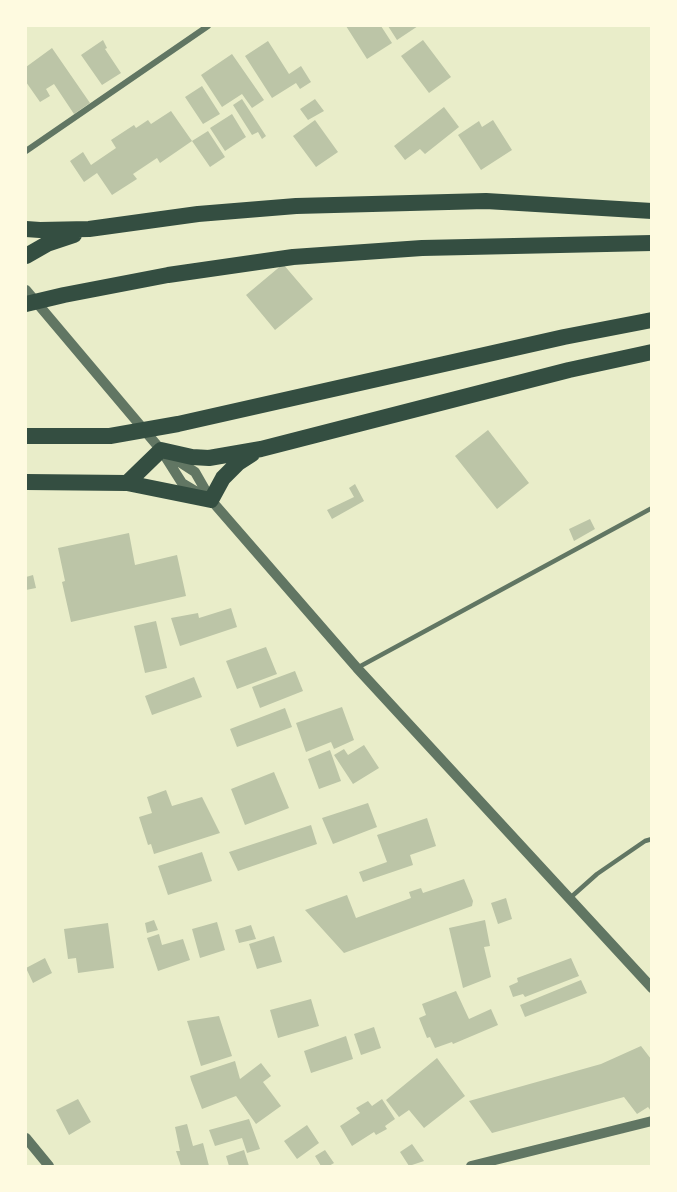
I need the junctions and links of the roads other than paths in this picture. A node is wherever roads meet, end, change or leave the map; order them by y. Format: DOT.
graph roads {
  1 [pos="208,26"];
  2 [pos="26,151"];
  3 [pos="651,211"];
  4 [pos="26,229"];
  5 [pos="89,229"];
  6 [pos="651,243"];
  7 [pos="26,256"];
  8 [pos="26,290"];
  9 [pos="26,304"];
  10 [pos="651,320"];
  11 [pos="651,352"];
  12 [pos="26,436"];
  13 [pos="157,444"];
  14 [pos="261,450"];
  15 [pos="26,482"];
  16 [pos="127,483"];
  17 [pos="211,500"];
  18 [pos="651,508"];
  19 [pos="357,668"];
  20 [pos="651,839"];
  21 [pos="570,898"];
  22 [pos="651,988"];
  23 [pos="651,1121"];
  24 [pos="26,1138"];
  25 [pos="49,1167"];
  26 [pos="471,1167"];
  1 -- 2 [label="street"];
  3 -- 5 [label="highway"];
  4 -- 5 [label="highway"];
  5 -- 7 [label="highway"];
  6 -- 9 [label="highway"];
  8 -- 13 [label="street"];
  10 -- 12 [label="highway"];
  11 -- 14 [label="highway"];
  13 -- 14 [label="highway"];
  13 -- 16 [label="highway"];
  13 -- 17 [label="street"];
  13 -- 17 [label="street"];
  14 -- 17 [label="highway"];
  15 -- 16 [label="highway"];
  16 -- 17 [label="highway"];
  17 -- 19 [label="street"];
  18 -- 19 [label="lane"];
  19 -- 21 [label="street"];
  20 -- 21 [label="lane"];
  21 -- 22 [label="street"];
  23 -- 26 [label="street"];
  24 -- 25 [label="street"];
}
